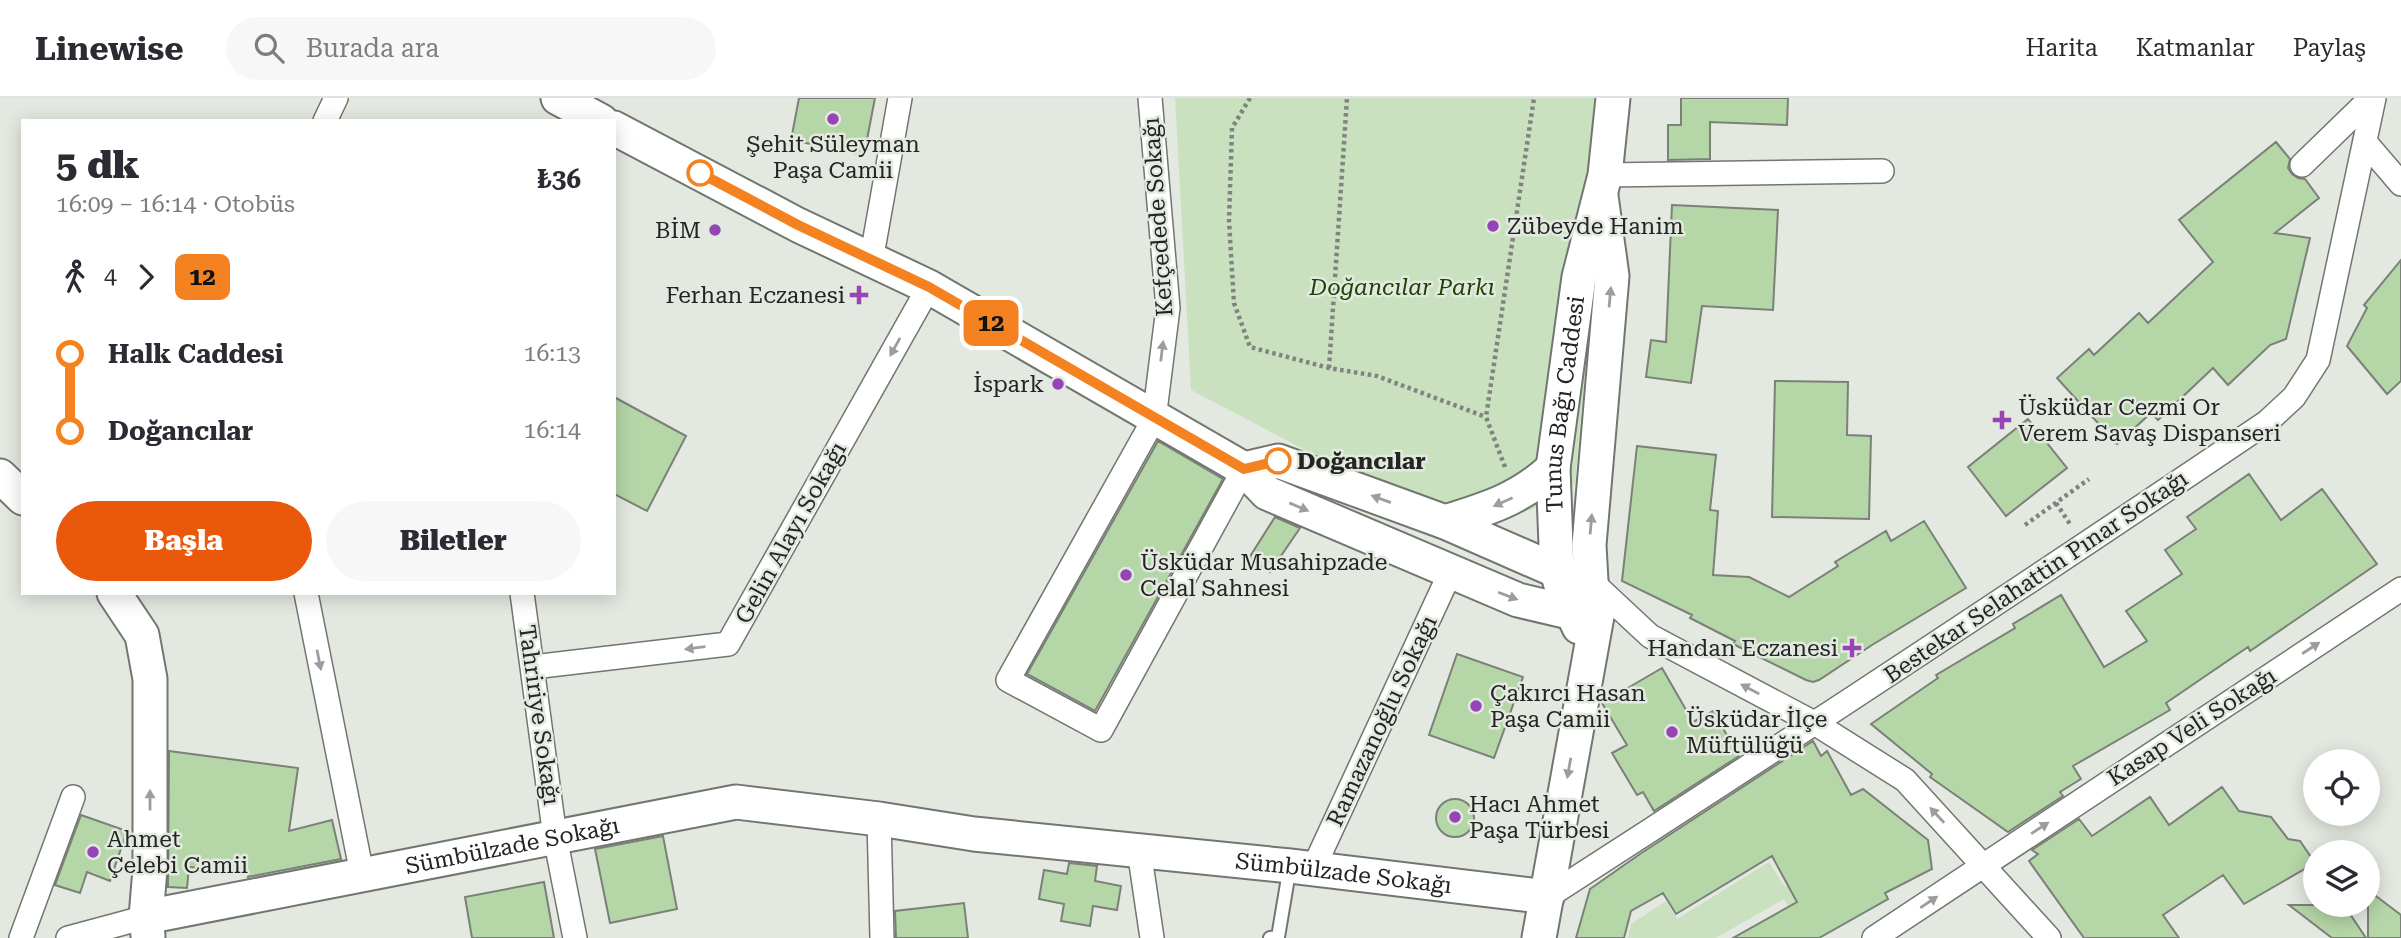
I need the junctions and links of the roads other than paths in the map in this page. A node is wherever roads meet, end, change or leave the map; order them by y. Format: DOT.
graph roads {
  1 [pos="336,98"];
  2 [pos="558,98"];
  3 [pos="900,98"];
  4 [pos="1150,98"];
  5 [pos="1613,98"];
  6 [pos="2373,98"];
  7 [pos="326,119"];
  8 [pos="597,119"];
  9 [pos="616,129"];
  10 [pos="2365,142"];
  11 [pos="2302,165"];
  12 [pos="1882,171"];
  13 [pos="2401,184"];
  14 [pos="1603,185"];
  15 [pos="872,261"];
  16 [pos="929,287"];
  17 [pos="1154,419"];
  18 [pos="1553,468"];
  19 [pos="1244,469"];
  20 [pos="0,476"];
  21 [pos="21,496"];
  22 [pos="1445,523"];
  23 [pos="1557,571"];
  24 [pos="1450,573"];
  25 [pos="1591,581"];
  26 [pos="2401,589"];
  27 [pos="115,595"];
  28 [pos="306,595"];
  29 [pos="522,595"];
  30 [pos="1585,614"];
  31 [pos="1650,636"];
  32 [pos="533,667"];
  33 [pos="1816,723"];
  34 [pos="73,797"];
  35 [pos="879,818"];
  36 [pos="555,837"];
  37 [pos="1139,850"];
  38 [pos="1983,865"];
  39 [pos="1301,868"];
  40 [pos="362,874"];
  41 [pos="1547,897"];
  42 [pos="147,927"];
  43 [pos="21,938"];
  44 [pos="68,938"];
  45 [pos="575,938"];
  46 [pos="882,938"];
  47 [pos="1152,938"];
  48 [pos="1269,938"];
  49 [pos="1539,938"];
  50 [pos="1874,938"];
  51 [pos="2049,938"];
  1 -- 7 [label="street"];
  2 -- 8 [label="main road"];
  3 -- 15 [label="street"];
  17 -- 4 [label="street, Kefçedede Sokağı, one-way"];
  5 -- 14 [label="main road, Tunus Bağı Caddesi"];
  6 -- 10 [label="street, Bestekar Selahattin Pınar Sokağı"];
  6 -- 11 [label="street"];
  9 -- 15 [label="main road"];
  10 -- 13 [label="street"];
  10 -- 33 [label="street, Bestekar Selahattin Pınar Sokağı"];
  12 -- 14 [label="street"];
  14 -- 18 [label="main road, Tunus Bağı Caddesi"];
  25 -- 14 [label="main road, Tunus Bağı Caddesi, one-way"];
  15 -- 16 [label="main road"];
  16 -- 17 [label="main road"];
  16 -- 32 [label="street, Gelin Alayı Sokağı, one-way"];
  17 -- 19 [label="main road"];
  17 -- 19 [label="street"];
  18 -- 22 [label="main road, one-way"];
  18 -- 23 [label="main road, Tunus Bağı Caddesi"];
  22 -- 19 [label="main road, one-way"];
  19 -- 24 [label="main road, one-way"];
  20 -- 21 [label="main road"];
  22 -- 23 [label="main road"];
  22 -- 24 [label="main road"];
  23 -- 25 [label="main road"];
  23 -- 30 [label="main road, Tunus Bağı Caddesi"];
  24 -- 30 [label="main road, one-way"];
  24 -- 39 [label="street, Ramazanoğlu Sokağı"];
  25 -- 30 [label="main road, Tunus Bağı Caddesi"];
  25 -- 31 [label="street"];
  38 -- 26 [label="street, Kasap Veli Sokağı, one-way"];
  42 -- 27 [label="main road, one-way"];
  28 -- 40 [label="street, one-way"];
  29 -- 32 [label="street, Tahririye Sokağı"];
  30 -- 31 [label="street"];
  30 -- 41 [label="main road, one-way"];
  33 -- 31 [label="street, one-way"];
  32 -- 36 [label="street, Tahririye Sokağı"];
  38 -- 33 [label="street, one-way"];
  33 -- 41 [label="street, Bestekar Selahattin Pınar Sokağı"];
  34 -- 43 [label="street"];
  35 -- 36 [label="main road, Sümbülzade Sokağı"];
  35 -- 37 [label="main road, Sümbülzade Sokağı"];
  35 -- 46 [label="street"];
  36 -- 40 [label="main road, Sümbülzade Sokağı"];
  36 -- 45 [label="street, Tahririye Sokağı"];
  37 -- 39 [label="main road, Sümbülzade Sokağı"];
  37 -- 47 [label="street"];
  50 -- 38 [label="street, Kasap Veli Sokağı, one-way"];
  38 -- 51 [label="street"];
  39 -- 41 [label="main road, Sümbülzade Sokağı"];
  39 -- 48 [label="lane"];
  40 -- 42 [label="main road, Sümbülzade Sokağı"];
  41 -- 49 [label="main road"];
  42 -- 44 [label="street"];
}
